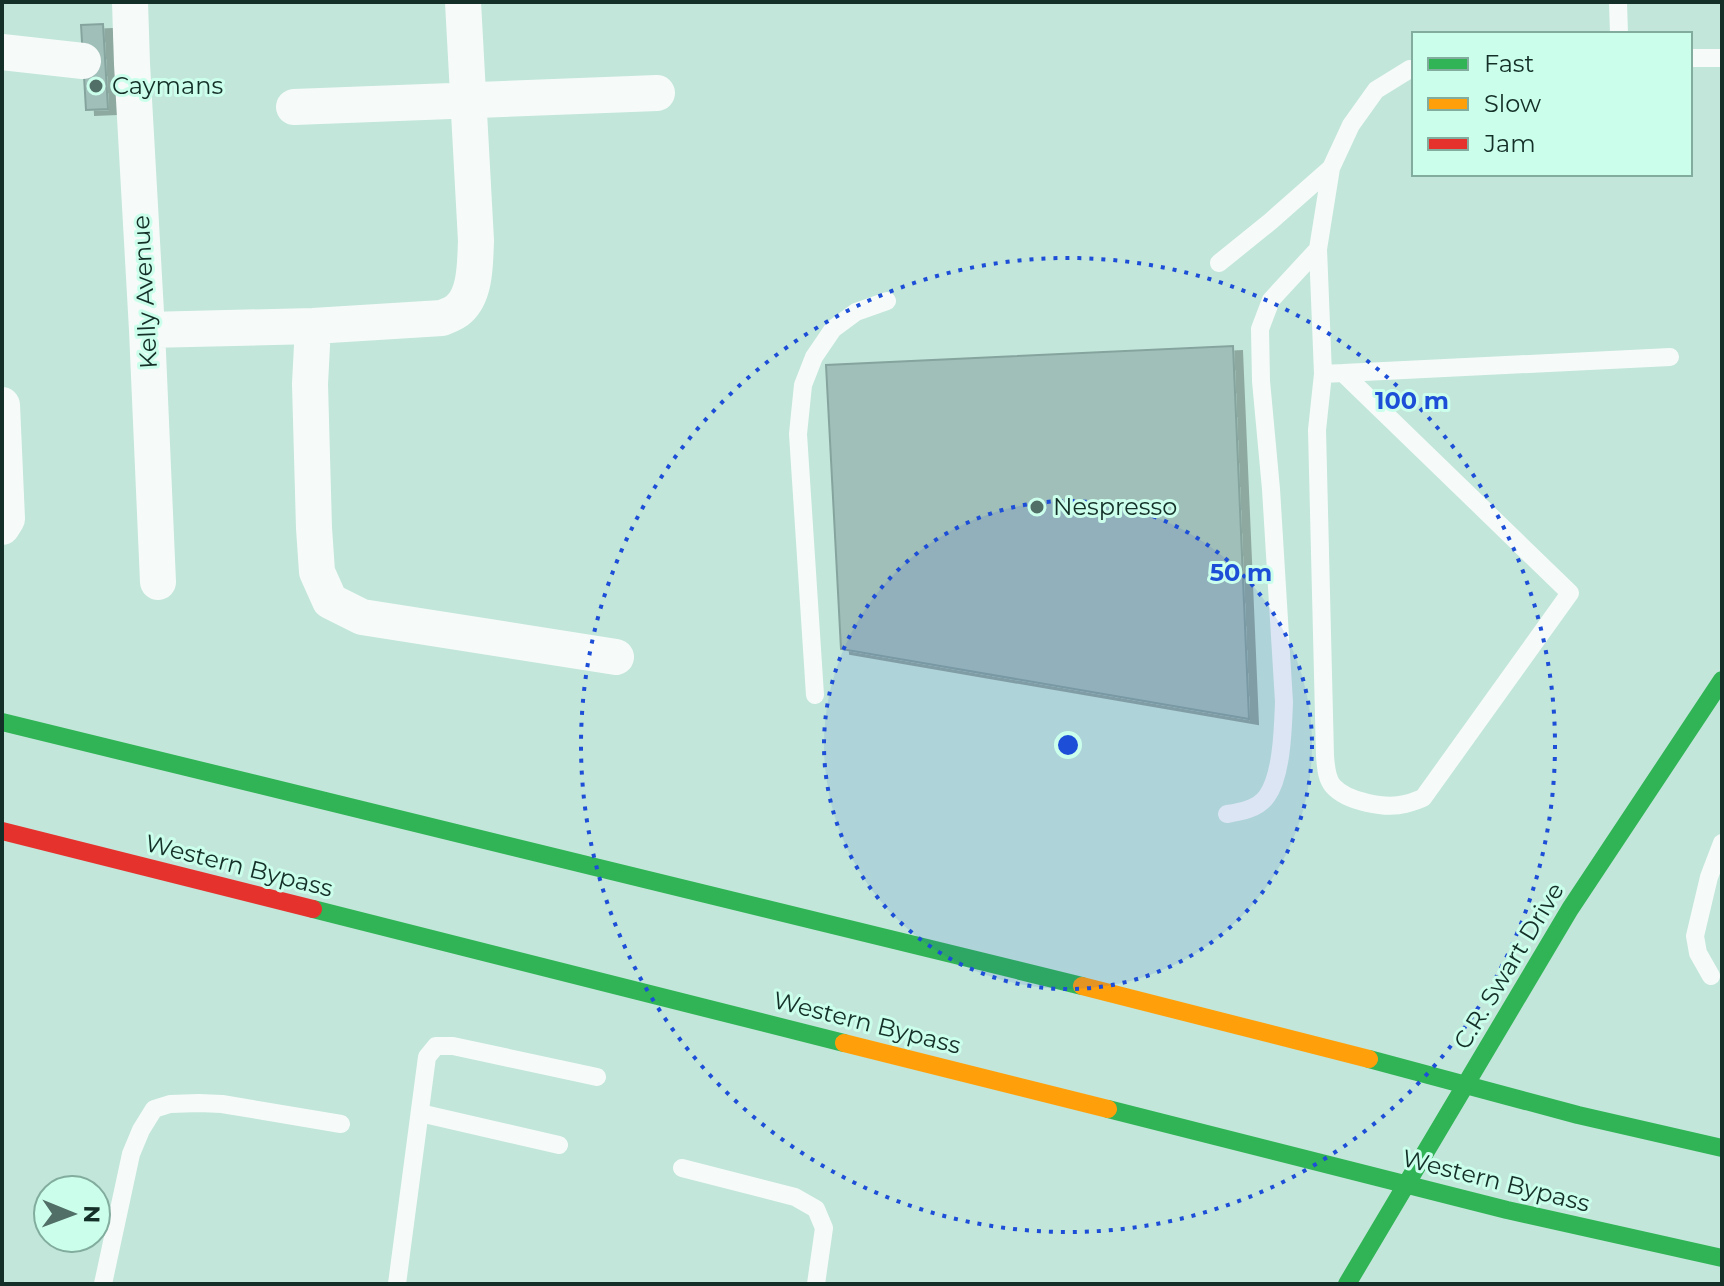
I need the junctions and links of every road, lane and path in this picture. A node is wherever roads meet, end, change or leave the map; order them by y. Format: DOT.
graph roads {
  1 [pos="130,2"];
  2 [pos="463,2"];
  3 [pos="1618,2"];
  4 [pos="1619,32"];
  5 [pos="2,52"];
  6 [pos="1692,58"];
  7 [pos="1722,58"];
  8 [pos="107,63"];
  9 [pos="1412,69"];
  10 [pos="657,93"];
  11 [pos="467,101"];
  12 [pos="294,107"];
  13 [pos="1331,168"];
  14 [pos="1318,249"];
  15 [pos="1219,263"];
  16 [pos="887,301"];
  17 [pos="313,326"];
  18 [pos="147,330"];
  19 [pos="1670,357"];
  20 [pos="1343,373"];
  21 [pos="1323,374"];
  22 [pos="2,405"];
  23 [pos="2,527"];
  24 [pos="158,582"];
  25 [pos="616,657"];
  26 [pos="1722,680"];
  27 [pos="815,695"];
  28 [pos="2,722"];
  29 [pos="1227,814"];
  30 [pos="2,831"];
  31 [pos="1722,843"];
  32 [pos="1711,976"];
  33 [pos="597,1077"];
  34 [pos="420,1113"];
  35 [pos="341,1124"];
  36 [pos="559,1145"];
  37 [pos="1722,1148"];
  38 [pos="682,1168"];
  39 [pos="1722,1258"];
  40 [pos="103,1284"];
  41 [pos="397,1284"];
  42 [pos="816,1284"];
  43 [pos="1347,1284"];
  1 -- 8 [label="street, Kelly Avenue"];
  2 -- 11 [label="street"];
  3 -- 4 [label="lane"];
  5 -- 8 [label="street"];
  6 -- 7 [label="lane"];
  8 -- 18 [label="street, Kelly Avenue"];
  9 -- 13 [label="lane"];
  10 -- 11 [label="street"];
  11 -- 12 [label="street"];
  11 -- 17 [label="street"];
  13 -- 14 [label="lane"];
  13 -- 15 [label="lane"];
  14 -- 21 [label="lane"];
  14 -- 29 [label="lane"];
  16 -- 27 [label="lane"];
  17 -- 18 [label="street"];
  17 -- 25 [label="street"];
  18 -- 24 [label="street, Kelly Avenue"];
  19 -- 20 [label="lane"];
  20 -- 21 [label="lane"];
  20 -- 21 [label="lane"];
  22 -- 23 [label="street"];
  26 -- 43 [label="main road, C.R. Swart Drive"];
  28 -- 37 [label="main road"];
  30 -- 39 [label="main road, Western Bypass"];
  31 -- 32 [label="lane"];
  33 -- 34 [label="lane"];
  34 -- 36 [label="lane"];
  34 -- 41 [label="lane"];
  35 -- 40 [label="lane"];
  38 -- 42 [label="lane"];
}
